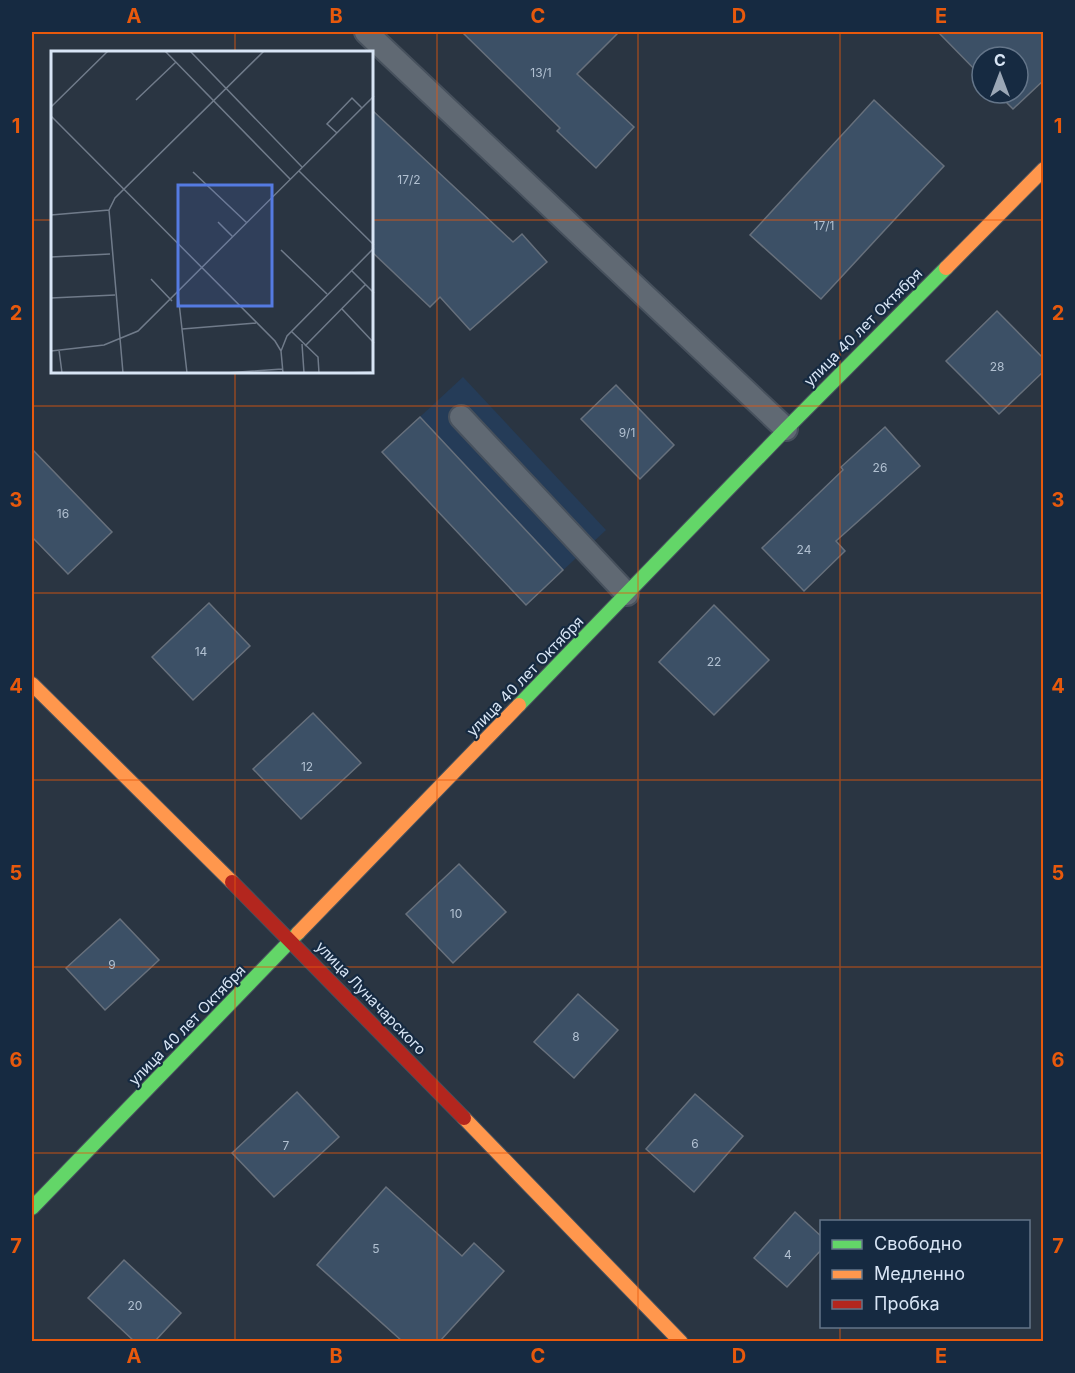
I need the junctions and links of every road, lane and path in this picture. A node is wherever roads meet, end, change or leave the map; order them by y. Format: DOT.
graph roads {
  1 [pos="366,32"];
  2 [pos="1044,169"];
  3 [pos="461,417"];
  4 [pos="786,429"];
  5 [pos="627,594"];
  6 [pos="32,684"];
  7 [pos="292,941"];
  8 [pos="32,1208"];
  9 [pos="681,1341"];
  1 -- 4 [label="lane"];
  2 -- 4 [label="main road, улица 40 лет Октября"];
  3 -- 5 [label="lane"];
  4 -- 5 [label="main road, улица 40 лет Октября"];
  5 -- 7 [label="main road, улица 40 лет Октября"];
  6 -- 7 [label="main road, улица Луначарского"];
  7 -- 8 [label="main road, улица 40 лет Октября"];
  7 -- 9 [label="main road, улица Луначарского"];
}
